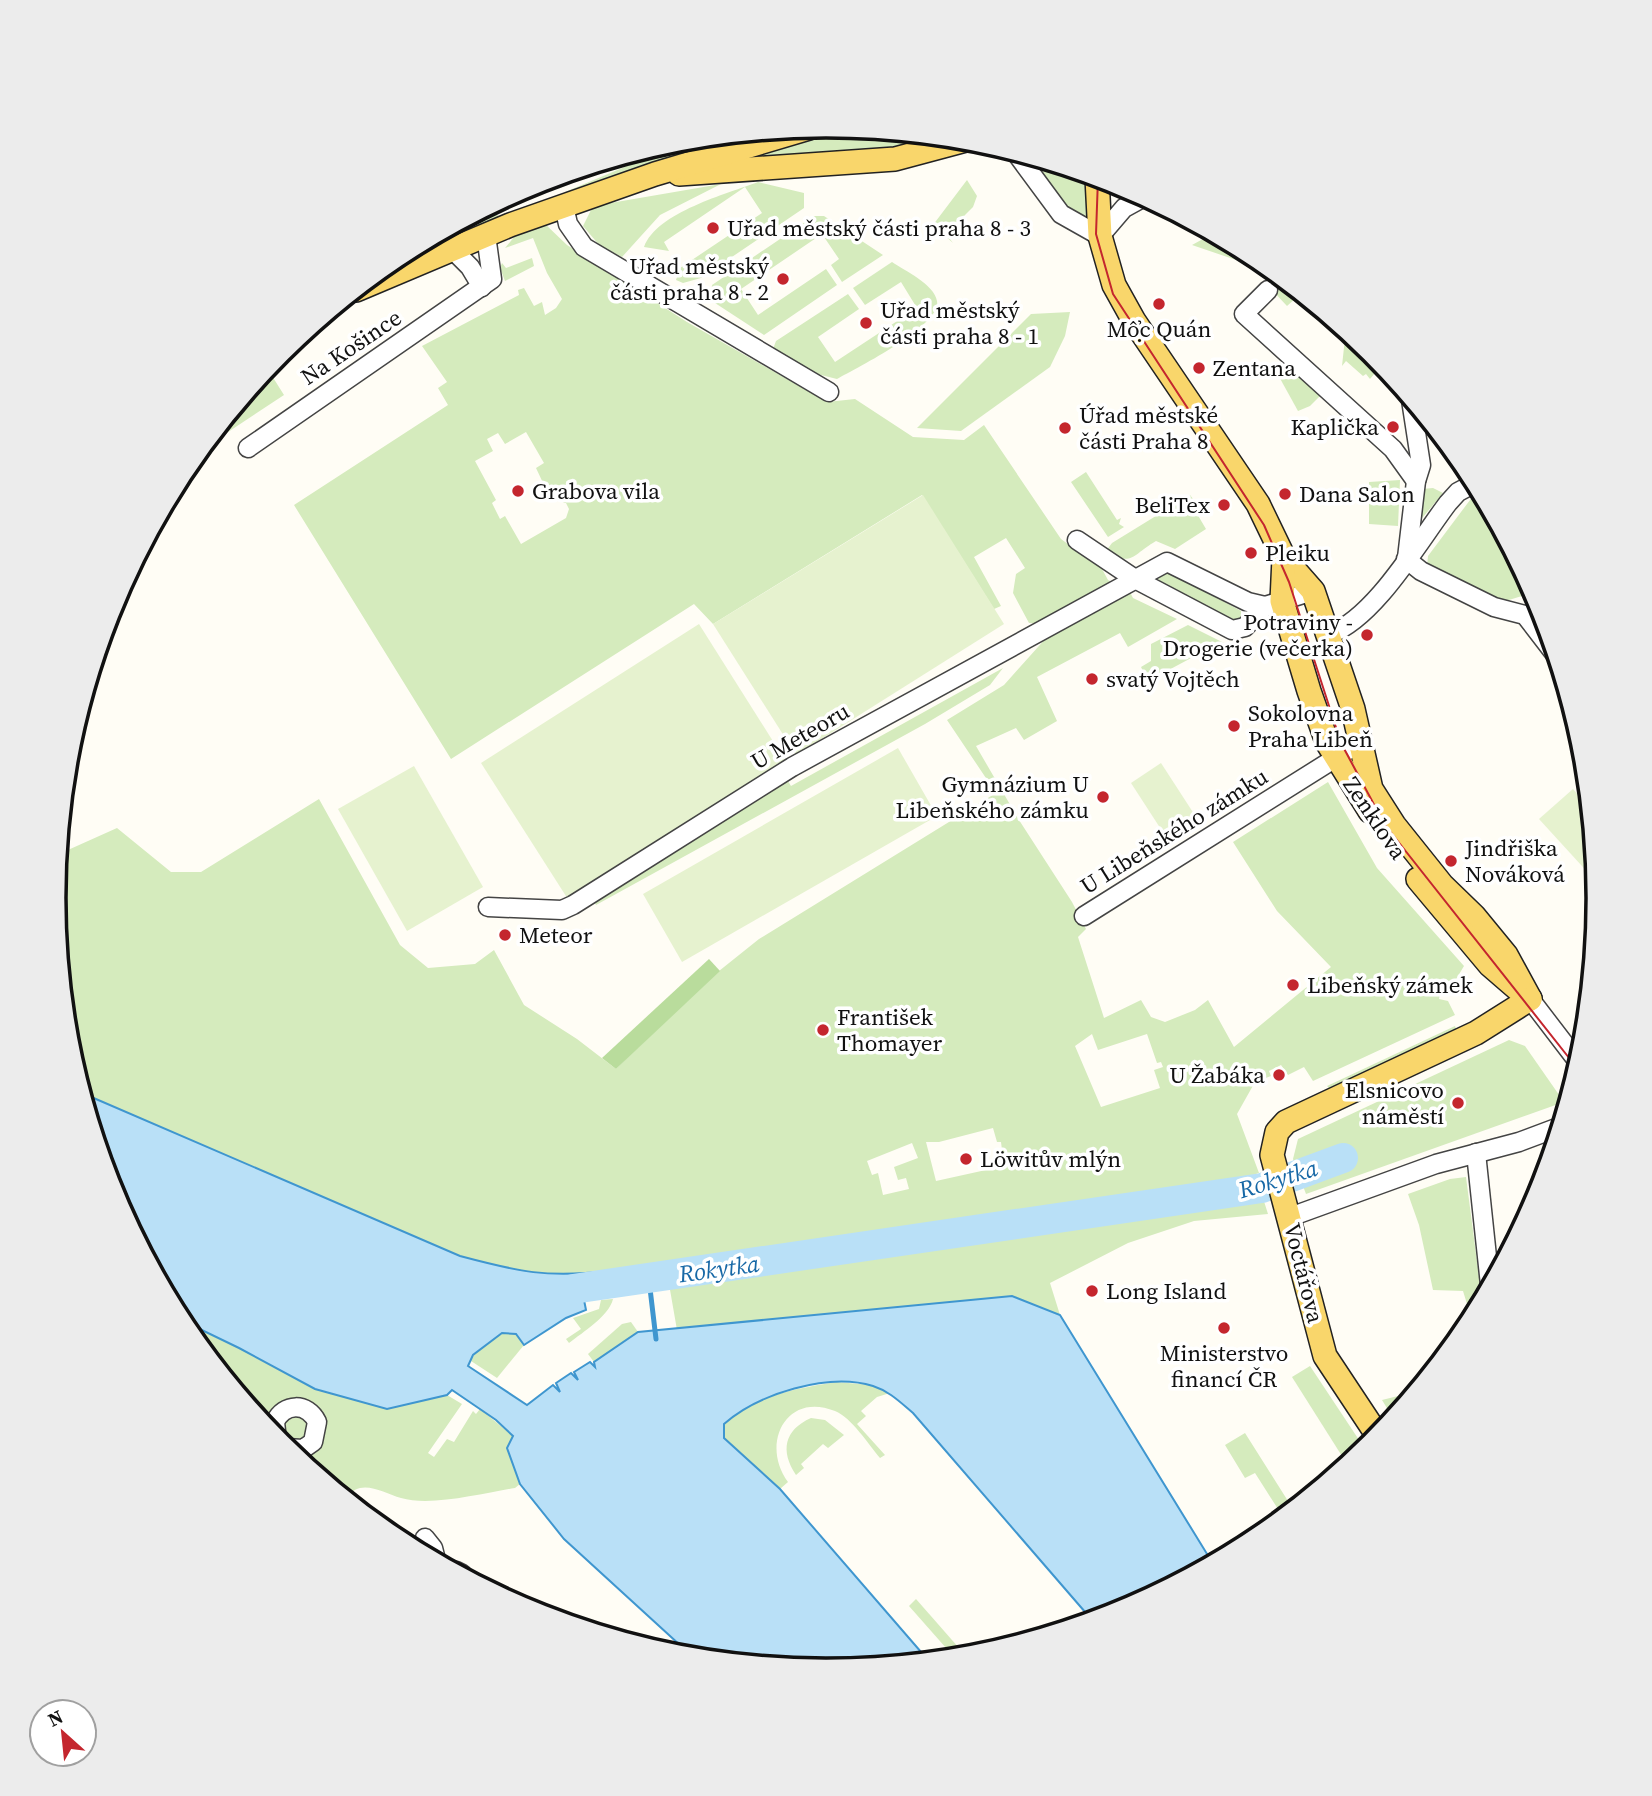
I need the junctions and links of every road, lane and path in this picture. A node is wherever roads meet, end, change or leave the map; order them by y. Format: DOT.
graph roads {
  1 [pos="765,141"];
  2 [pos="939,147"];
  3 [pos="1024,164"];
  4 [pos="655,174"];
  5 [pos="1097,189"];
  6 [pos="1104,191"];
  7 [pos="1133,203"];
  8 [pos="564,206"];
  9 [pos="1098,206"];
  10 [pos="486,235"];
  11 [pos="1100,236"];
  12 [pos="452,249"];
  13 [pos="392,275"];
  14 [pos="482,287"];
  15 [pos="1268,290"];
  16 [pos="829,392"];
  17 [pos="1413,416"];
  18 [pos="248,448"];
  19 [pos="1416,481"];
  20 [pos="1465,488"];
  21 [pos="1077,540"];
  22 [pos="1284,558"];
  23 [pos="1406,559"];
  24 [pos="1135,579"];
  25 [pos="1313,591"];
  26 [pos="1273,604"];
  27 [pos="1536,629"];
  28 [pos="1330,634"];
  29 [pos="1361,742"];
  30 [pos="1336,758"];
  31 [pos="488,907"];
  32 [pos="1084,916"];
  33 [pos="1530,999"];
  34 [pos="1570,1051"];
  35 [pos="1549,1130"];
  36 [pos="1476,1153"];
  37 [pos="1288,1208"];
  38 [pos="1488,1270"];
  39 [pos="1371,1426"];
  40 [pos="425,1538"];
  41 [pos="433,1548"];
  1 -- 4 [label="main road"];
  2 -- 4 [label="main road"];
  3 -- 11 [label="street"];
  4 -- 8 [label="main road"];
  5 -- 9 [label="main road, Zenklova"];
  6 -- 9 [label="main road, Zenklova"];
  7 -- 11 [label="street"];
  8 -- 10 [label="main road"];
  8 -- 16 [label="street"];
  9 -- 11 [label="main road, Zenklova"];
  10 -- 12 [label="main road"];
  10 -- 14 [label="street"];
  11 -- 22 [label="main road, Zenklova"];
  12 -- 13 [label="main road"];
  12 -- 14 [label="street"];
  14 -- 18 [label="street, Na Košince"];
  15 -- 19 [label="street"];
  17 -- 19 [label="street"];
  19 -- 23 [label="street"];
  20 -- 23 [label="street"];
  21 -- 24 [label="street"];
  22 -- 25 [label="main road, Zenklova"];
  22 -- 26 [label="main road, Zenklova"];
  23 -- 27 [label="street"];
  23 -- 28 [label="street"];
  24 -- 26 [label="street, U Meteoru"];
  24 -- 26 [label="street"];
  24 -- 31 [label="street, U Meteoru"];
  25 -- 26 [label="street"];
  25 -- 28 [label="main road, Zenklova"];
  26 -- 30 [label="main road, Zenklova"];
  28 -- 29 [label="main road, Zenklova"];
  29 -- 30 [label="street, U Libeňského zámku"];
  29 -- 33 [label="main road, Zenklova"];
  30 -- 32 [label="street, U Libeňského zámku"];
  30 -- 33 [label="main road, Zenklova"];
  33 -- 34 [label="street, Zenklova"];
  33 -- 37 [label="main road, Voctářova"];
  35 -- 36 [label="street"];
  36 -- 37 [label="street"];
  36 -- 38 [label="street"];
  37 -- 39 [label="main road, Voctářova"];
  40 -- 41 [label="street"];
}
